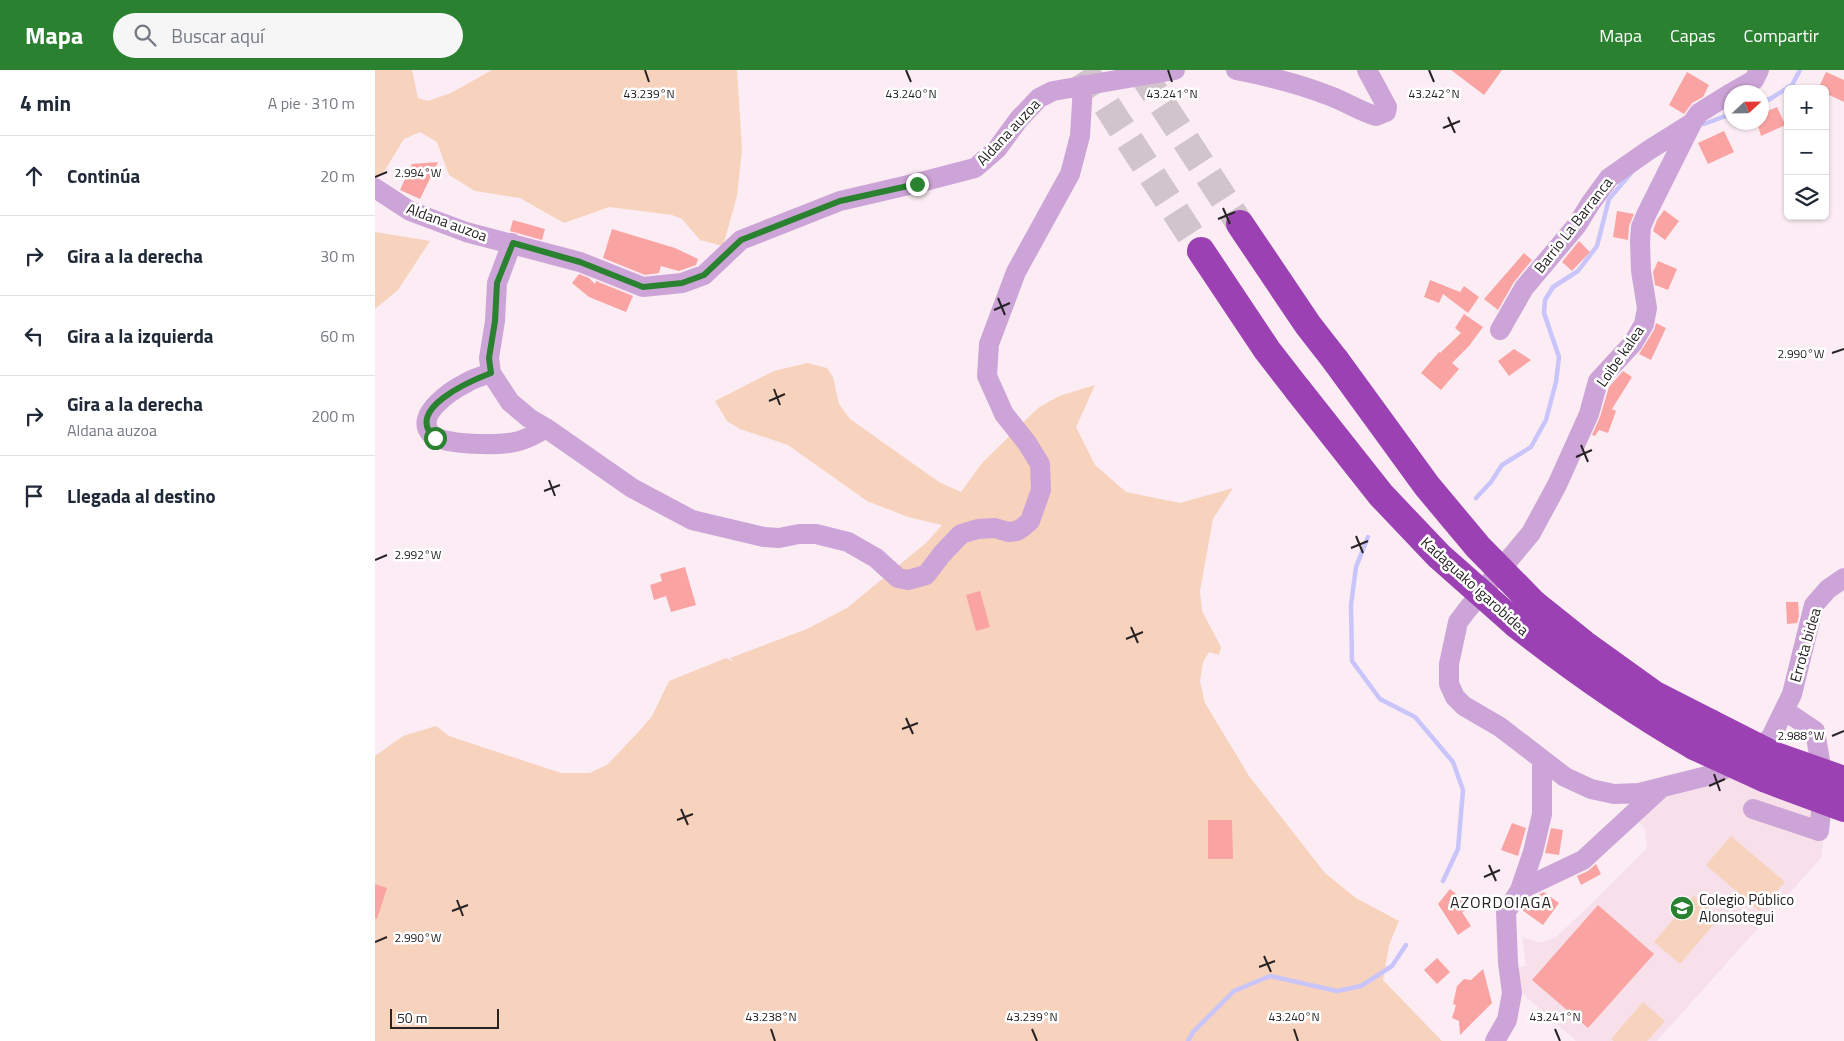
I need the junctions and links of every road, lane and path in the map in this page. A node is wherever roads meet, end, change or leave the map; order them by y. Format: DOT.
graph roads {
  1 [pos="1175,70"];
  2 [pos="1235,70"];
  3 [pos="1367,70"];
  4 [pos="1759,70"];
  5 [pos="1083,85"];
  6 [pos="1745,85"];
  7 [pos="1724,98"];
  8 [pos="1692,123"];
  9 [pos="375,188"];
  10 [pos="1240,224"];
  11 [pos="513,243"];
  12 [pos="1201,251"];
  13 [pos="1500,330"];
  14 [pos="491,373"];
  15 [pos="546,428"];
  16 [pos="1844,578"];
  17 [pos="1788,702"];
  18 [pos="1542,760"];
  19 [pos="1844,780"];
  20 [pos="1662,787"];
  21 [pos="1844,808"];
  22 [pos="1753,809"];
  23 [pos="1520,890"];
  24 [pos="1499,1039"];
  1 -- 5 [label="street, Aldana auzoa"];
  2 -- 3 [label="street"];
  4 -- 6 [label="street, Loibe kalea"];
  5 -- 11 [label="street, Aldana auzoa"];
  5 -- 15 [label="street"];
  7 -- 8 [label="street, Loibe kalea"];
  8 -- 13 [label="street, Barrio La Barranca"];
  8 -- 18 [label="street, Loibe kalea"];
  9 -- 11 [label="street, Aldana auzoa"];
  10 -- 19 [label="highway, Kadaguako igarobidea, bridge"];
  11 -- 14 [label="street"];
  12 -- 21 [label="highway, Kadaguako igarobidea, bridge"];
  14 -- 15 [label="street"];
  14 -- 15 [label="street"];
  16 -- 17 [label="street, Errota bidea"];
  17 -- 20 [label="street, Errota bidea"];
  17 -- 22 [label="street"];
  18 -- 20 [label="street, Errota bidea"];
  18 -- 23 [label="street"];
  20 -- 23 [label="street"];
  23 -- 24 [label="street"];
}
